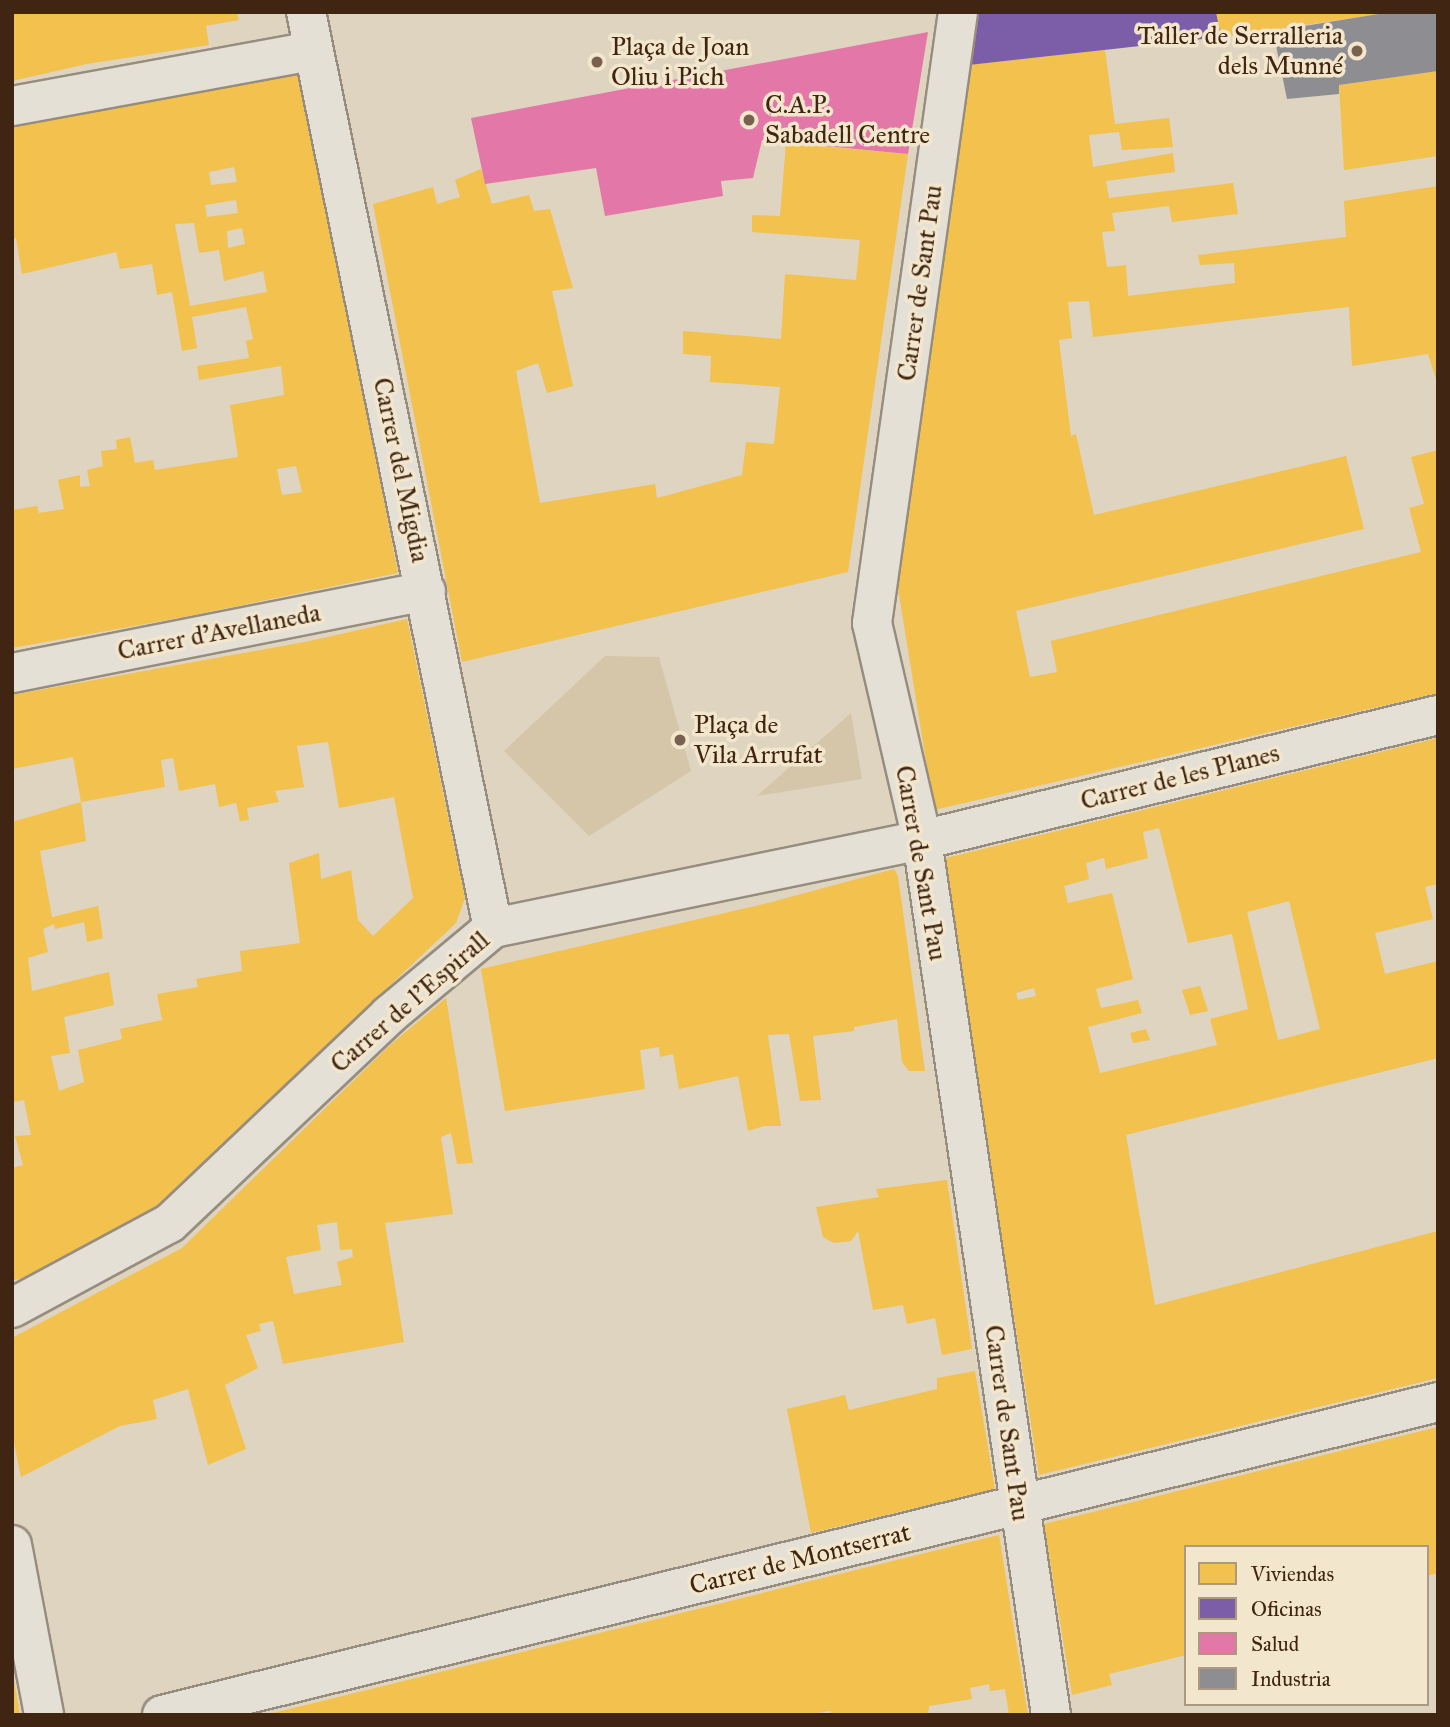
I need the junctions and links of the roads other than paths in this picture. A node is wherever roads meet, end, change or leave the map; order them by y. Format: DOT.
graph roads {
  1 [pos="306,12"];
  2 [pos="958,12"];
  3 [pos="313,51"];
  4 [pos="12,106"];
  5 [pos="426,591"];
  6 [pos="12,673"];
  7 [pos="1438,715"];
  8 [pos="922,840"];
  9 [pos="493,928"];
  10 [pos="12,1308"];
  11 [pos="1438,1402"];
  12 [pos="1019,1506"];
  13 [pos="12,1545"];
  14 [pos="44,1715"];
  15 [pos="162,1715"];
  16 [pos="1051,1715"];
  1 -- 3 [label="street, Carrer del Migdia"];
  2 -- 8 [label="street, Carrer de Sant Pau"];
  3 -- 4 [label="street"];
  3 -- 5 [label="street, Carrer del Migdia"];
  5 -- 6 [label="street, Carrer d'Avellaneda"];
  5 -- 9 [label="street, Carrer del Migdia"];
  7 -- 8 [label="street, Carrer de les Planes"];
  8 -- 9 [label="street, Carrer de l'Espirall"];
  8 -- 12 [label="street, Carrer de Sant Pau"];
  9 -- 10 [label="street, Carrer de l'Espirall"];
  11 -- 12 [label="street, Carrer de Montserrat"];
  12 -- 15 [label="street, Carrer de Montserrat"];
  12 -- 16 [label="street, Carrer de Sant Pau"];
  13 -- 14 [label="street"];
}
